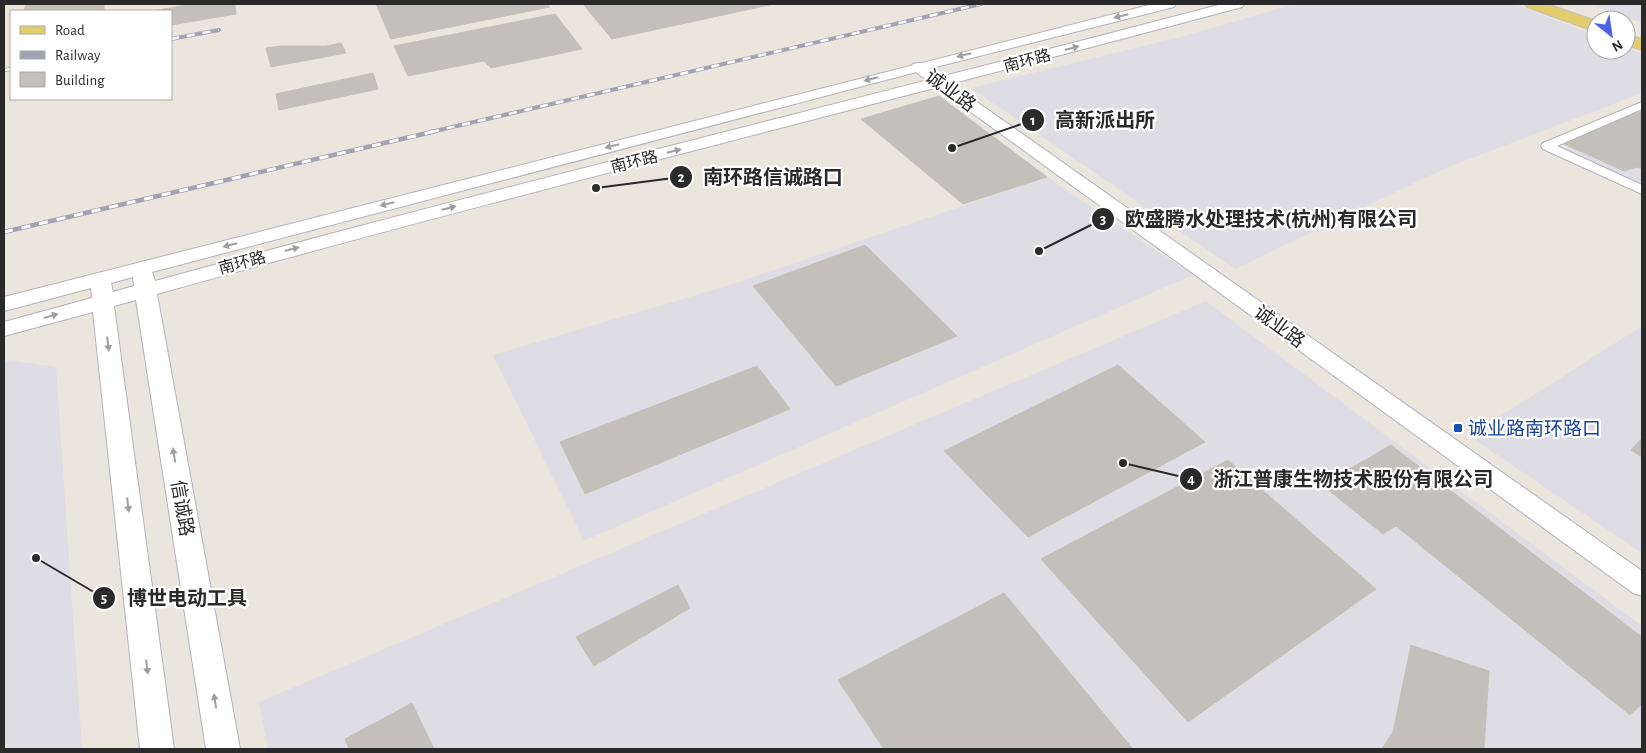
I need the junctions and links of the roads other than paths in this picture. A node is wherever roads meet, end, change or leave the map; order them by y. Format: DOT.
graph roads {
  1 [pos="1169,4"];
  2 [pos="1237,4"];
  3 [pos="1533,4"];
  4 [pos="1565,4"];
  5 [pos="1586,11"];
  6 [pos="1586,24"];
  7 [pos="918,67"];
  8 [pos="941,83"];
  9 [pos="1642,105"];
  10 [pos="1642,190"];
  11 [pos="144,278"];
  12 [pos="102,290"];
  13 [pos="4,304"];
  14 [pos="4,329"];
  15 [pos="1642,585"];
  16 [pos="158,749"];
  17 [pos="224,749"];
  1 -- 7 [label="main road, 南环路, one-way"];
  8 -- 2 [label="main road, 南环路, one-way"];
  3 -- 6 [label="main road"];
  4 -- 5 [label="main road"];
  7 -- 8 [label="street, 诚业路"];
  7 -- 11 [label="main road, 南环路, one-way"];
  11 -- 8 [label="main road, 南环路, one-way"];
  8 -- 15 [label="street, 诚业路"];
  9 -- 10 [label="street"];
  11 -- 12 [label="main road, 南环路"];
  17 -- 11 [label="main road, 信诚路, one-way"];
  12 -- 13 [label="main road, 南环路"];
  14 -- 12 [label="main road, 南环路, one-way"];
  12 -- 16 [label="main road, one-way"];
}
